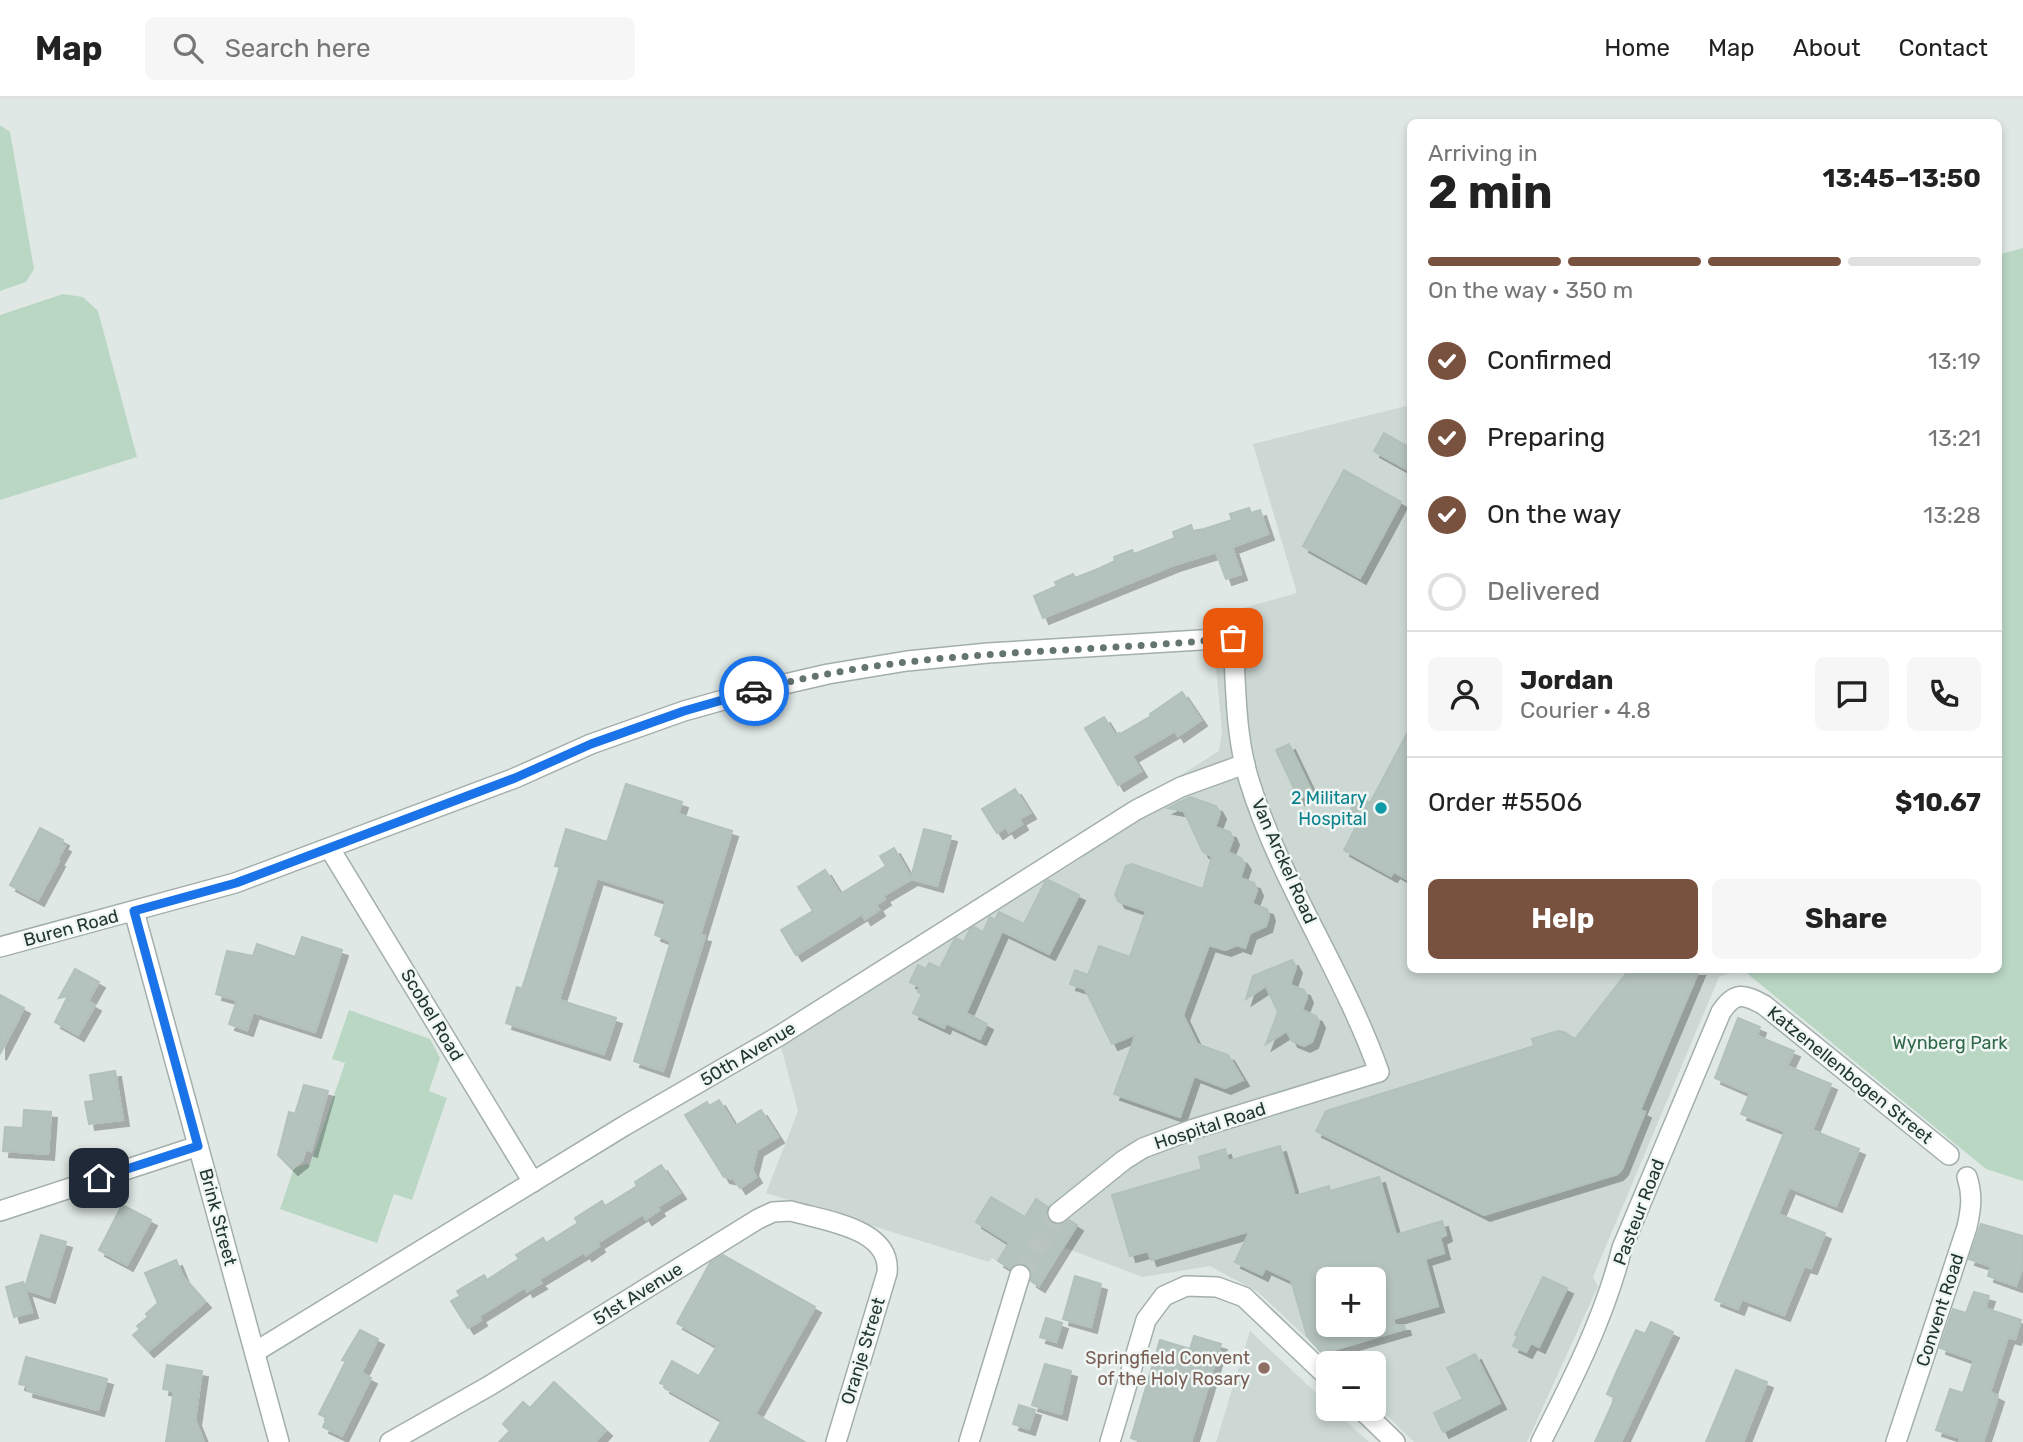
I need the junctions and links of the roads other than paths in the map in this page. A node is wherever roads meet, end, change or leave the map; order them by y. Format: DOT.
graph roads {
  1 [pos="1233,638"];
  2 [pos="1245,764"];
  3 [pos="330,849"];
  4 [pos="134,911"];
  5 [pos="0,947"];
  6 [pos="1749,997"];
  7 [pos="1379,1072"];
  8 [pos="198,1146"];
  9 [pos="1949,1155"];
  10 [pos="1967,1177"];
  11 [pos="533,1182"];
  12 [pos="0,1211"];
  13 [pos="1058,1213"];
  14 [pos="887,1260"];
  15 [pos="1020,1275"];
  16 [pos="255,1352"];
  17 [pos="1316,1366"];
  18 [pos="1373,1421"];
  19 [pos="279,1442"];
  20 [pos="390,1442"];
  21 [pos="836,1442"];
  22 [pos="969,1442"];
  23 [pos="1110,1442"];
  24 [pos="1395,1442"];
  25 [pos="1541,1442"];
  26 [pos="1896,1442"];
  1 -- 2 [label="street, Van Arckel Road"];
  1 -- 3 [label="street, Buren Road"];
  2 -- 7 [label="street, Van Arckel Road"];
  2 -- 11 [label="street, 50th Avenue"];
  3 -- 4 [label="street, Buren Road"];
  3 -- 11 [label="street, Scobel Road"];
  4 -- 5 [label="street, Buren Road"];
  4 -- 8 [label="street, Brink Street"];
  6 -- 9 [label="street, Katzenellenbogen Street"];
  6 -- 25 [label="street, Pasteur Road"];
  7 -- 13 [label="street, Hospital Road"];
  8 -- 12 [label="street"];
  8 -- 16 [label="street, Brink Street"];
  10 -- 26 [label="street, Convent Road"];
  11 -- 16 [label="street, 50th Avenue"];
  14 -- 20 [label="street, 51st Avenue"];
  14 -- 21 [label="street, Oranje Street"];
  15 -- 22 [label="street"];
  16 -- 19 [label="street, Brink Street"];
  17 -- 23 [label="street"];
  18 -- 24 [label="street"];
}
